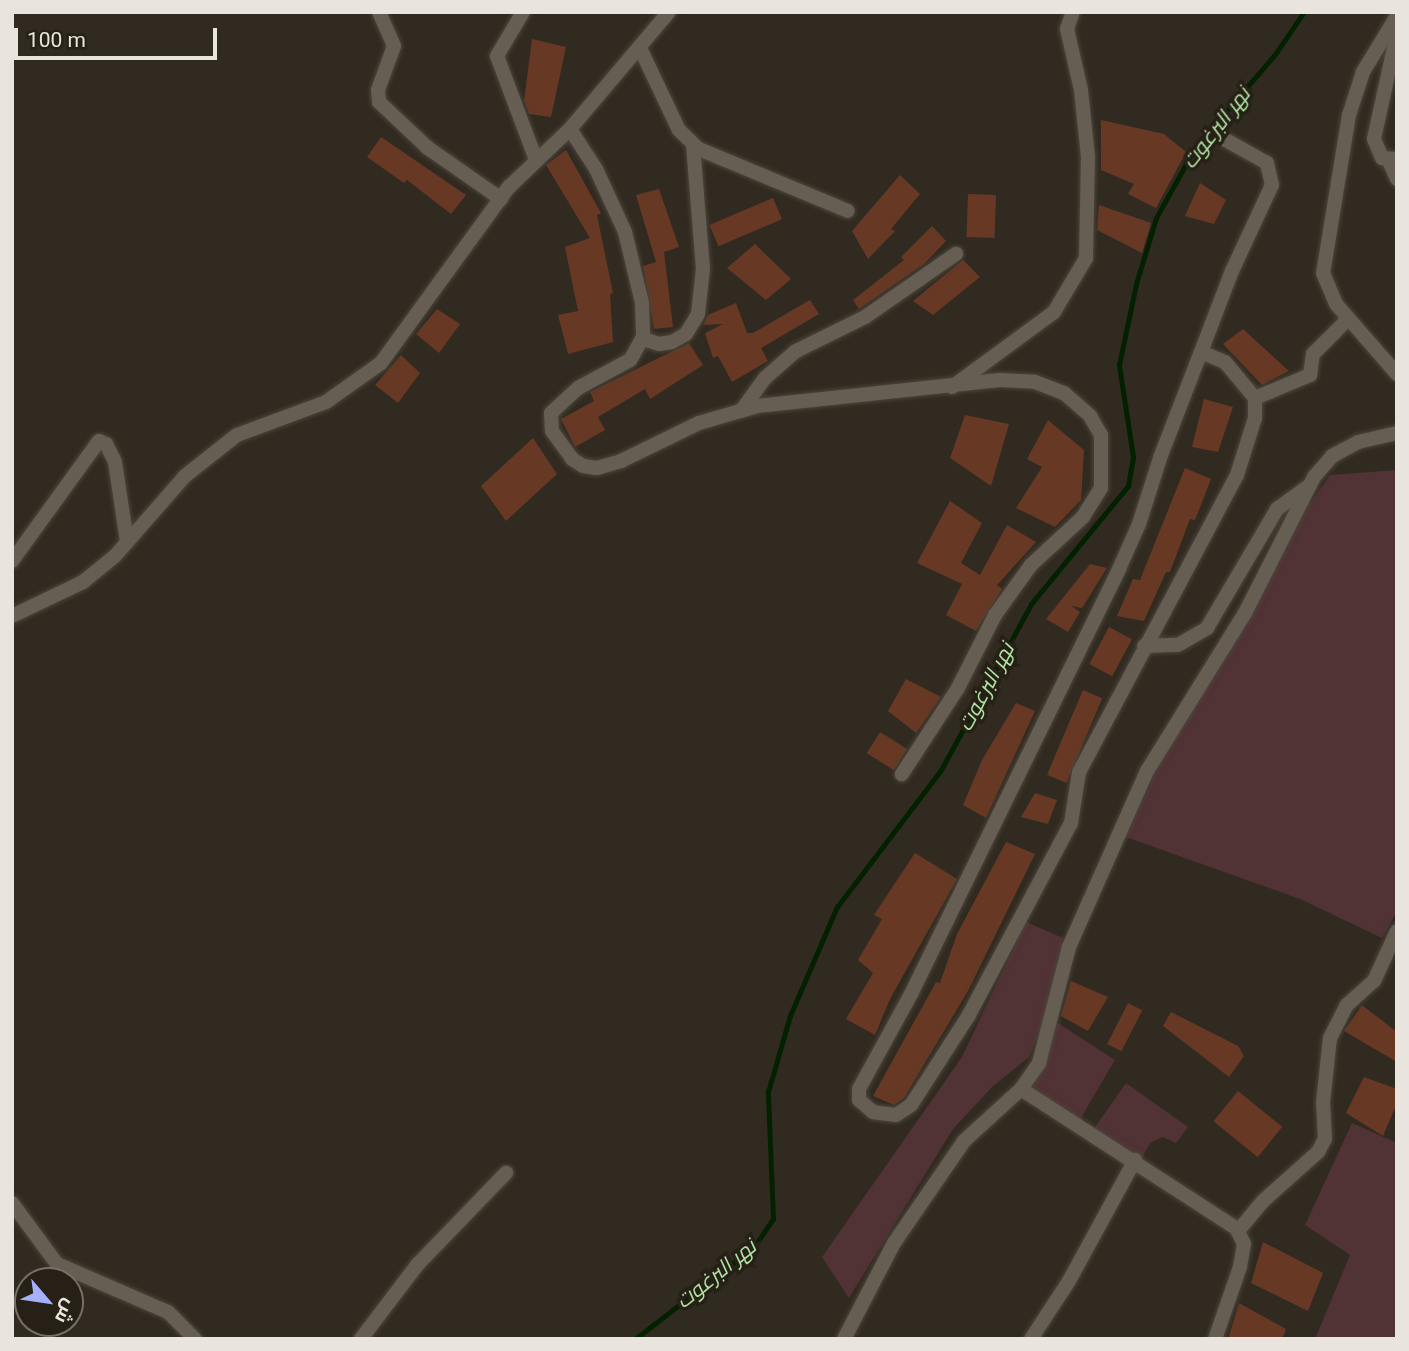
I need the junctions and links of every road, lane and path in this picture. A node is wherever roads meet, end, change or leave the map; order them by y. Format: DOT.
graph roads {
  1 [pos="379,12"];
  2 [pos="523,12"];
  3 [pos="669,12"];
  4 [pos="1073,12"];
  5 [pos="1397,16"];
  6 [pos="1397,34"];
  7 [pos="640,48"];
  8 [pos="570,129"];
  9 [pos="1222,138"];
  10 [pos="693,144"];
  11 [pos="535,157"];
  12 [pos="1393,160"];
  13 [pos="1397,179"];
  14 [pos="500,199"];
  15 [pos="848,211"];
  16 [pos="956,254"];
  17 [pos="1348,319"];
  18 [pos="643,339"];
  19 [pos="1201,352"];
  20 [pos="1397,374"];
  21 [pos="951,388"];
  22 [pos="1255,398"];
  23 [pos="741,411"];
  24 [pos="1396,434"];
  25 [pos="1310,485"];
  26 [pos="127,541"];
  27 [pos="12,561"];
  28 [pos="12,616"];
  29 [pos="1144,646"];
  30 [pos="902,774"];
  31 [pos="1397,931"];
  32 [pos="1021,1089"];
  33 [pos="1135,1160"];
  34 [pos="506,1173"];
  35 [pos="12,1203"];
  36 [pos="1238,1231"];
  37 [pos="845,1338"];
  38 [pos="195,1339"];
  39 [pos="361,1339"];
  40 [pos="1031,1339"];
  41 [pos="1215,1339"];
  1 -- 14 [label="street"];
  2 -- 11 [label="street"];
  3 -- 7 [label="street"];
  4 -- 21 [label="street"];
  5 -- 17 [label="street"];
  6 -- 12 [label="street"];
  7 -- 8 [label="street"];
  7 -- 10 [label="street"];
  8 -- 11 [label="street"];
  8 -- 18 [label="street"];
  9 -- 19 [label="street"];
  10 -- 15 [label="street"];
  10 -- 18 [label="street"];
  11 -- 14 [label="street"];
  12 -- 13 [label="street"];
  14 -- 26 [label="street"];
  16 -- 23 [label="street"];
  17 -- 20 [label="street"];
  17 -- 22 [label="street"];
  18 -- 23 [label="street"];
  19 -- 22 [label="street"];
  19 -- 29 [label="street"];
  21 -- 23 [label="street"];
  21 -- 30 [label="street"];
  22 -- 29 [label="street"];
  24 -- 25 [label="street"];
  25 -- 29 [label="street"];
  25 -- 32 [label="street"];
  26 -- 27 [label="street"];
  26 -- 28 [label="street"];
  31 -- 36 [label="street"];
  32 -- 33 [label="street"];
  32 -- 37 [label="street"];
  33 -- 36 [label="street"];
  33 -- 40 [label="street"];
  34 -- 39 [label="street"];
  35 -- 38 [label="street"];
  36 -- 41 [label="street"];
}
